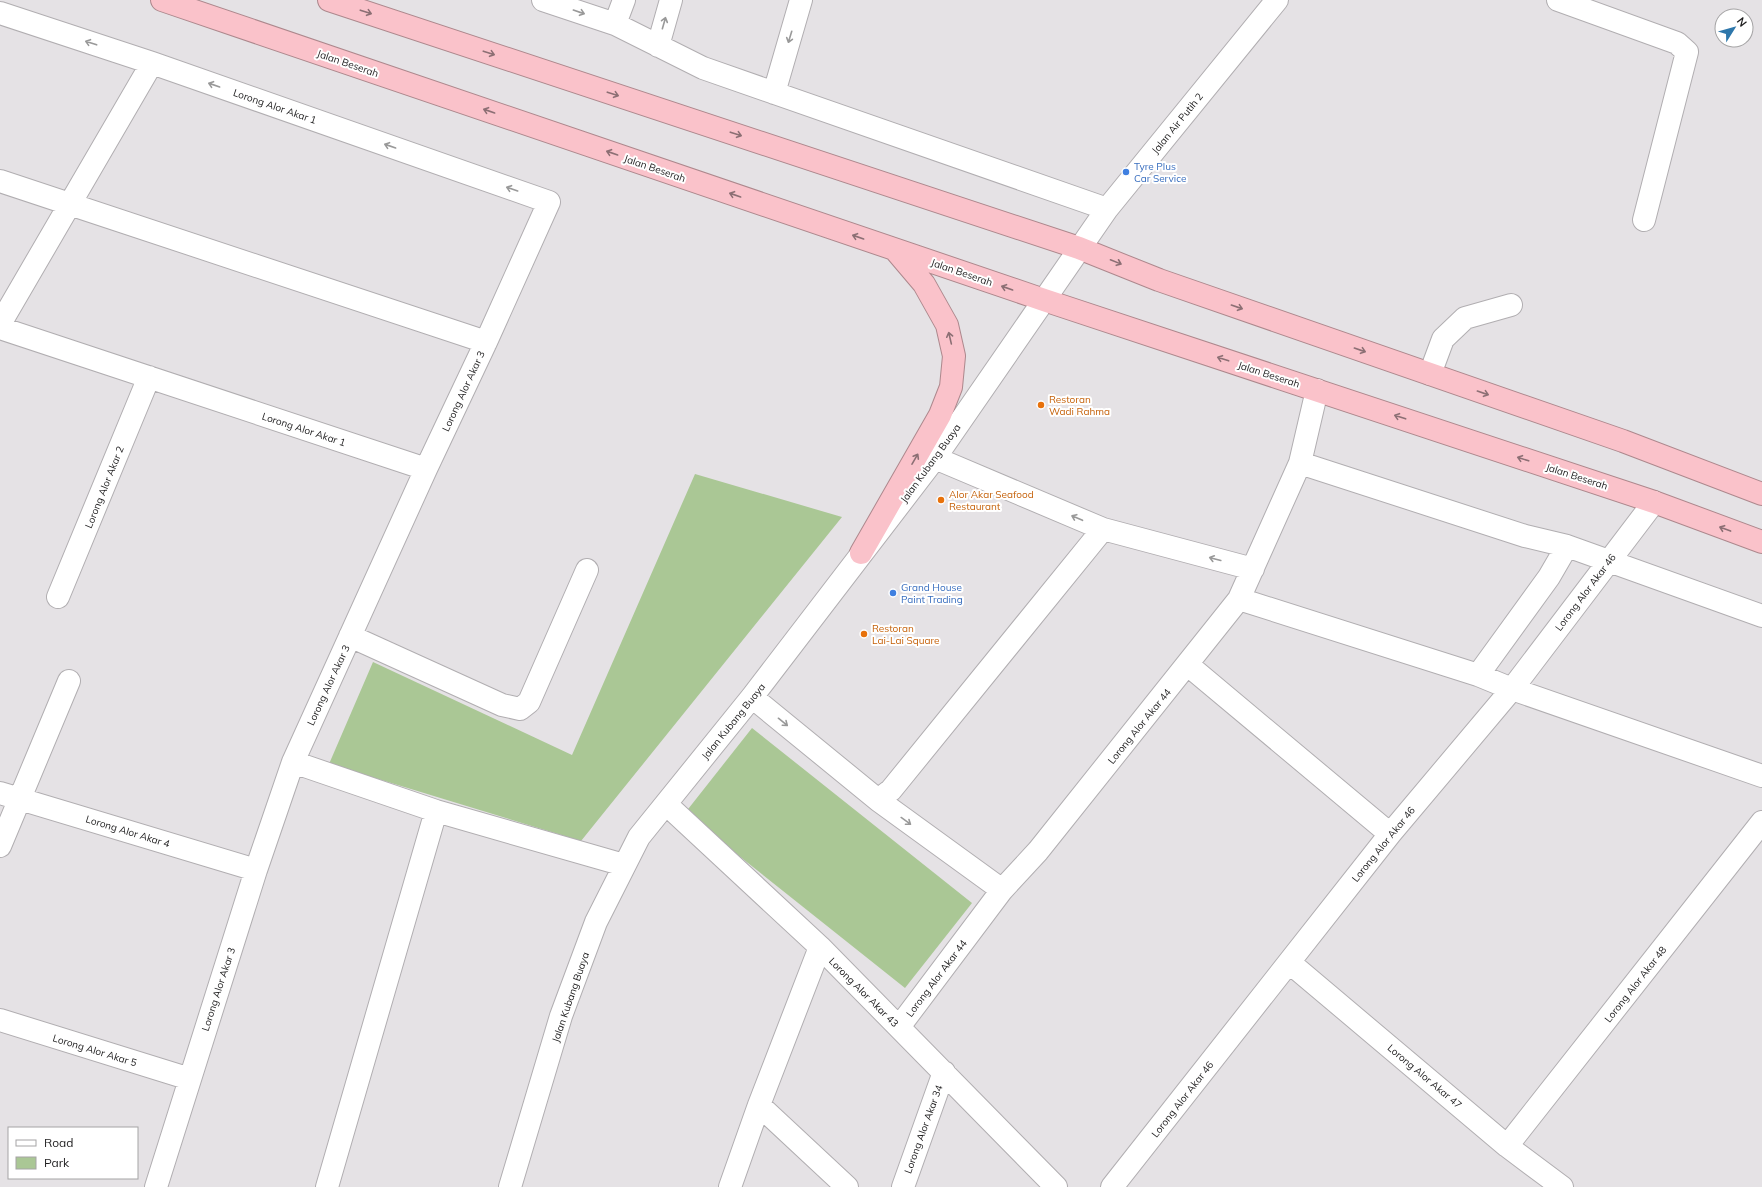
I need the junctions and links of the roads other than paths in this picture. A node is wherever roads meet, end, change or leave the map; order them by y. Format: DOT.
graph roads {
  1 [pos="162,0"];
  2 [pos="329,0"];
  3 [pos="543,0"];
  4 [pos="624,0"];
  5 [pos="671,0"];
  6 [pos="802,0"];
  7 [pos="1277,0"];
  8 [pos="1558,0"];
  9 [pos="0,13"];
  10 [pos="615,24"];
  11 [pos="658,46"];
  12 [pos="152,63"];
  13 [pos="774,93"];
  14 [pos="0,181"];
  15 [pos="549,202"];
  16 [pos="70,204"];
  17 [pos="1107,209"];
  18 [pos="1644,220"];
  19 [pos="1080,248"];
  20 [pos="895,250"];
  21 [pos="1044,300"];
  22 [pos="1511,305"];
  23 [pos="0,324"];
  24 [pos="0,328"];
  25 [pos="486,342"];
  26 [pos="1430,374"];
  27 [pos="149,377"];
  28 [pos="1317,390"];
  29 [pos="935,458"];
  30 [pos="1300,463"];
  31 [pos="426,469"];
  32 [pos="1762,494"];
  33 [pos="1654,502"];
  34 [pos="1103,529"];
  35 [pos="1762,542"];
  36 [pos="1566,546"];
  37 [pos="862,553"];
  38 [pos="1609,561"];
  39 [pos="1252,569"];
  40 [pos="587,570"];
  41 [pos="58,598"];
  42 [pos="1239,599"];
  43 [pos="1762,616"];
  44 [pos="350,636"];
  45 [pos="1188,665"];
  46 [pos="1478,675"];
  47 [pos="69,681"];
  48 [pos="1512,689"];
  49 [pos="752,697"];
  50 [pos="292,762"];
  51 [pos="1762,776"];
  52 [pos="10,796"];
  53 [pos="878,800"];
  54 [pos="666,804"];
  55 [pos="436,811"];
  56 [pos="1762,822"];
  57 [pos="1390,834"];
  58 [pos="0,846"];
  59 [pos="624,865"];
  60 [pos="256,870"];
  61 [pos="1002,890"];
  62 [pos="820,947"];
  63 [pos="1290,963"];
  64 [pos="0,1020"];
  65 [pos="899,1028"];
  66 [pos="944,1072"];
  67 [pos="190,1079"];
  68 [pos="759,1105"];
  69 [pos="1507,1146"];
  70 [pos="156,1187"];
  71 [pos="327,1187"];
  72 [pos="510,1187"];
  73 [pos="730,1187"];
  74 [pos="847,1187"];
  75 [pos="903,1187"];
  76 [pos="1056,1187"];
  77 [pos="1112,1187"];
  78 [pos="1562,1187"];
  20 -- 1 [label="highway, Jalan Beserah, one-way"];
  2 -- 19 [label="highway, one-way"];
  3 -- 10 [label="street, one-way"];
  4 -- 10 [label="street"];
  11 -- 5 [label="street, one-way"];
  6 -- 13 [label="street, one-way"];
  7 -- 17 [label="street, Jalan Air Putih 2"];
  8 -- 18 [label="street"];
  12 -- 9 [label="street, Lorong Alor Akar 1, one-way"];
  10 -- 11 [label="street"];
  11 -- 13 [label="street"];
  15 -- 12 [label="street, Lorong Alor Akar 1, one-way"];
  12 -- 16 [label="street"];
  13 -- 17 [label="street"];
  14 -- 16 [label="street"];
  15 -- 25 [label="street, Lorong Alor Akar 3"];
  16 -- 23 [label="street"];
  16 -- 25 [label="street"];
  17 -- 19 [label="street, Jalan Air Putih 2"];
  19 -- 21 [label="street, Jalan Kubang Buaya"];
  19 -- 26 [label="highway, one-way"];
  21 -- 20 [label="highway, Jalan Beserah, one-way"];
  37 -- 20 [label="highway, one-way"];
  28 -- 21 [label="highway, Jalan Beserah, one-way"];
  21 -- 29 [label="street, Jalan Kubang Buaya"];
  22 -- 26 [label="street"];
  24 -- 27 [label="street, Lorong Alor Akar 1"];
  25 -- 31 [label="street, Lorong Alor Akar 3"];
  26 -- 32 [label="highway, one-way"];
  27 -- 31 [label="street, Lorong Alor Akar 1"];
  27 -- 41 [label="street, Lorong Alor Akar 2"];
  28 -- 30 [label="street, Lorong Alor Akar 44"];
  33 -- 28 [label="highway, Jalan Beserah, one-way"];
  34 -- 29 [label="street, one-way"];
  29 -- 37 [label="street, Jalan Kubang Buaya"];
  30 -- 36 [label="street"];
  30 -- 39 [label="street, Lorong Alor Akar 44"];
  31 -- 44 [label="street, Lorong Alor Akar 3"];
  35 -- 33 [label="highway, Jalan Beserah, one-way"];
  33 -- 38 [label="street, Lorong Alor Akar 46"];
  39 -- 34 [label="street, one-way"];
  34 -- 53 [label="street"];
  36 -- 38 [label="street"];
  36 -- 46 [label="street"];
  37 -- 49 [label="street, Jalan Kubang Buaya"];
  38 -- 43 [label="street"];
  38 -- 48 [label="street, Lorong Alor Akar 46"];
  39 -- 42 [label="street, Lorong Alor Akar 44"];
  40 -- 44 [label="street"];
  42 -- 45 [label="street, Lorong Alor Akar 44"];
  42 -- 46 [label="street"];
  44 -- 50 [label="street, Lorong Alor Akar 3"];
  45 -- 57 [label="street"];
  45 -- 61 [label="street, Lorong Alor Akar 44"];
  46 -- 48 [label="street"];
  47 -- 52 [label="street"];
  48 -- 51 [label="street"];
  48 -- 57 [label="street, Lorong Alor Akar 46"];
  49 -- 53 [label="street, one-way"];
  49 -- 54 [label="street, Jalan Kubang Buaya"];
  50 -- 55 [label="street"];
  50 -- 60 [label="street, Lorong Alor Akar 3"];
  52 -- 58 [label="street"];
  52 -- 60 [label="street, Lorong Alor Akar 4"];
  53 -- 61 [label="street, one-way"];
  54 -- 59 [label="street, Jalan Kubang Buaya"];
  54 -- 62 [label="street, Lorong Alor Akar 43"];
  55 -- 59 [label="street"];
  55 -- 71 [label="street"];
  56 -- 69 [label="street, Lorong Alor Akar 48"];
  57 -- 63 [label="street, Lorong Alor Akar 46"];
  59 -- 72 [label="street, Jalan Kubang Buaya"];
  60 -- 67 [label="street, Lorong Alor Akar 3"];
  61 -- 65 [label="street, Lorong Alor Akar 44"];
  62 -- 65 [label="street, Lorong Alor Akar 43"];
  62 -- 68 [label="street"];
  63 -- 69 [label="street, Lorong Alor Akar 47"];
  63 -- 77 [label="street, Lorong Alor Akar 46"];
  64 -- 67 [label="street, Lorong Alor Akar 5"];
  65 -- 66 [label="street, Lorong Alor Akar 43"];
  66 -- 75 [label="street, Lorong Alor Akar 34"];
  66 -- 76 [label="street, Lorong Alor Akar 43"];
  67 -- 70 [label="street, Lorong Alor Akar 3"];
  68 -- 73 [label="street"];
  68 -- 74 [label="street"];
  69 -- 78 [label="street, Lorong Alor Akar 47"];
}
